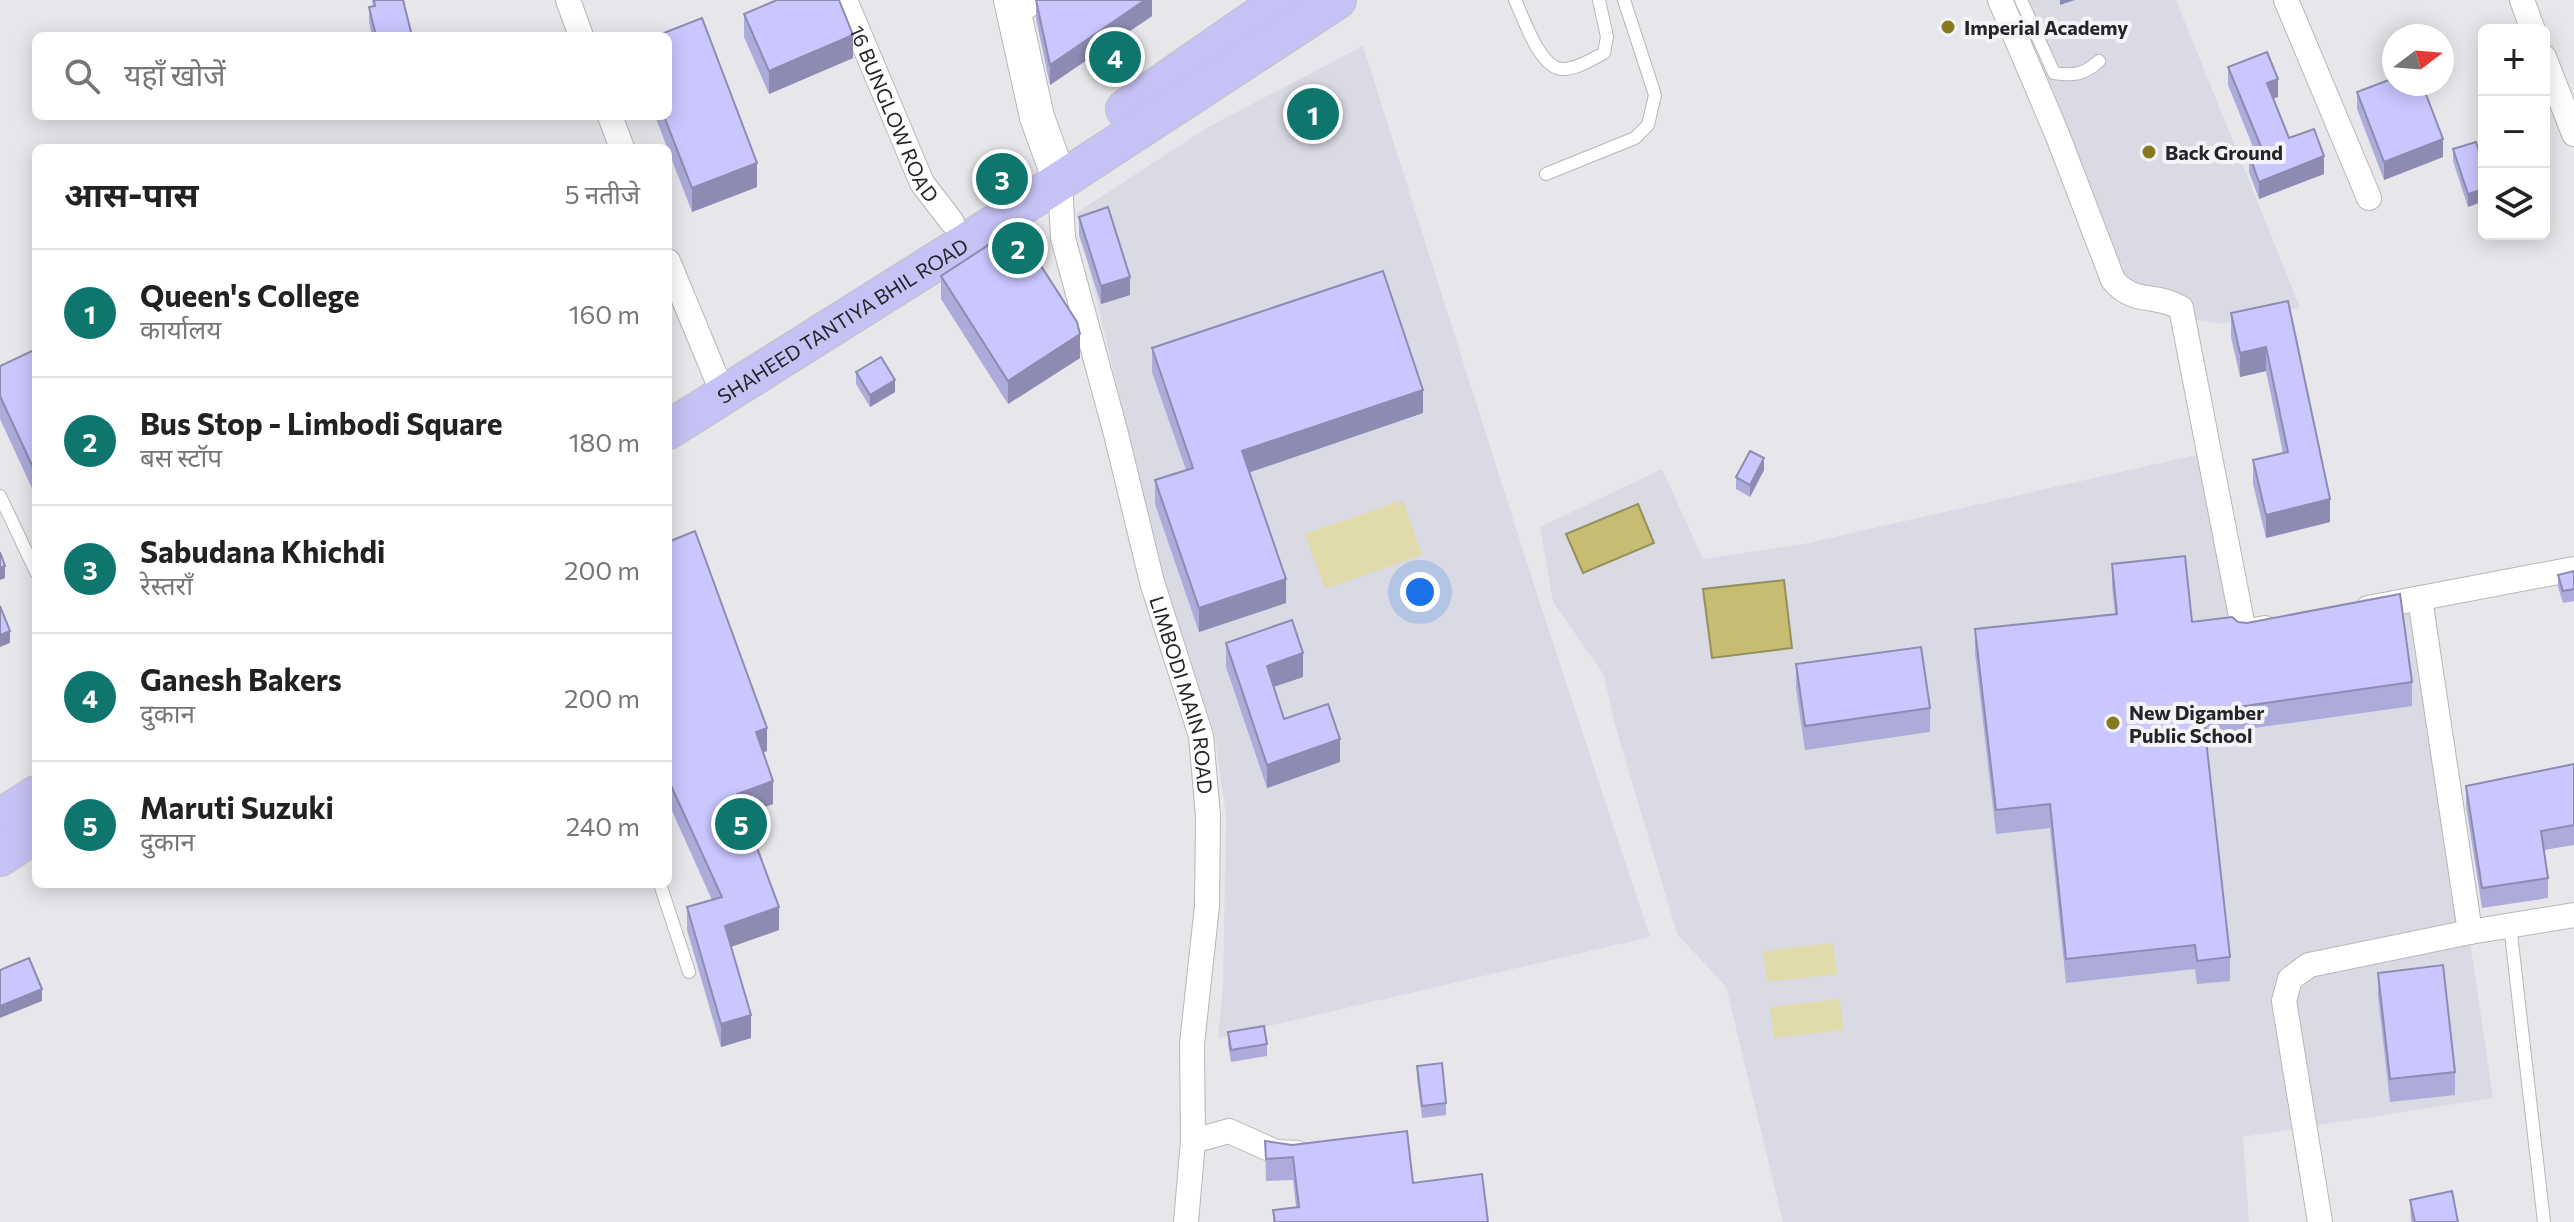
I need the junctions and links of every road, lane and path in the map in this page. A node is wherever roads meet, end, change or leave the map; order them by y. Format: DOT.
graph roads {
  1 [pos="568,0"];
  2 [pos="845,0"];
  3 [pos="1282,0"];
  4 [pos="1337,0"];
  5 [pos="1515,0"];
  6 [pos="1599,0"];
  7 [pos="1624,0"];
  8 [pos="2000,0"];
  9 [pos="2021,0"];
  10 [pos="2286,0"];
  11 [pos="2522,0"];
  12 [pos="1020,5"];
  13 [pos="2531,24"];
  14 [pos="580,32"];
  15 [pos="2099,61"];
  16 [pos="2550,72"];
  17 [pos="612,120"];
  18 [pos="2574,134"];
  19 [pos="620,144"];
  20 [pos="1056,170"];
  21 [pos="1546,174"];
  22 [pos="2369,198"];
  23 [pos="952,222"];
  24 [pos="672,271"];
  25 [pos="719,384"];
  26 [pos="672,401"];
  27 [pos="672,426"];
  28 [pos="0,496"];
  29 [pos="32,564"];
  30 [pos="2574,569"];
  31 [pos="2420,599"];
  32 [pos="2347,612"];
  33 [pos="2288,623"];
  34 [pos="32,798"];
  35 [pos="0,818"];
  36 [pos="32,836"];
  37 [pos="0,857"];
  38 [pos="661,888"];
  39 [pos="2574,915"];
  40 [pos="2510,925"];
  41 [pos="2470,932"];
  42 [pos="689,972"];
  43 [pos="1193,1141"];
  44 [pos="1322,1150"];
  45 [pos="1186,1222"];
  46 [pos="2320,1222"];
  47 [pos="2544,1222"];
  1 -- 14 [label="street"];
  2 -- 23 [label="street, 16 BUNGLOW ROAD"];
  3 -- 20 [label="main road, SHAHEED TANTIYA BHIL ROAD"];
  4 -- 20 [label="main road, SHAHEED TANTIYA BHIL ROAD"];
  5 -- 6 [label="lane"];
  7 -- 21 [label="lane"];
  8 -- 33 [label="street"];
  9 -- 15 [label="lane"];
  10 -- 22 [label="street"];
  11 -- 13 [label="street"];
  12 -- 20 [label="street"];
  16 -- 18 [label="street"];
  17 -- 19 [label="street"];
  20 -- 23 [label="main road, SHAHEED TANTIYA BHIL ROAD"];
  20 -- 25 [label="main road, SHAHEED TANTIYA BHIL ROAD"];
  20 -- 43 [label="street, LIMBODI MAIN ROAD"];
  23 -- 25 [label="main road, SHAHEED TANTIYA BHIL ROAD"];
  24 -- 25 [label="street"];
  25 -- 26 [label="main road, SHAHEED TANTIYA BHIL ROAD"];
  25 -- 27 [label="main road, SHAHEED TANTIYA BHIL ROAD"];
  28 -- 29 [label="lane"];
  30 -- 31 [label="street"];
  31 -- 32 [label="street"];
  31 -- 41 [label="street"];
  34 -- 35 [label="main road"];
  36 -- 37 [label="main road"];
  38 -- 42 [label="lane"];
  39 -- 40 [label="street"];
  40 -- 41 [label="street"];
  40 -- 47 [label="lane"];
  41 -- 46 [label="street"];
  43 -- 44 [label="street"];
  43 -- 45 [label="street, LIMBODI MAIN ROAD"];
}
